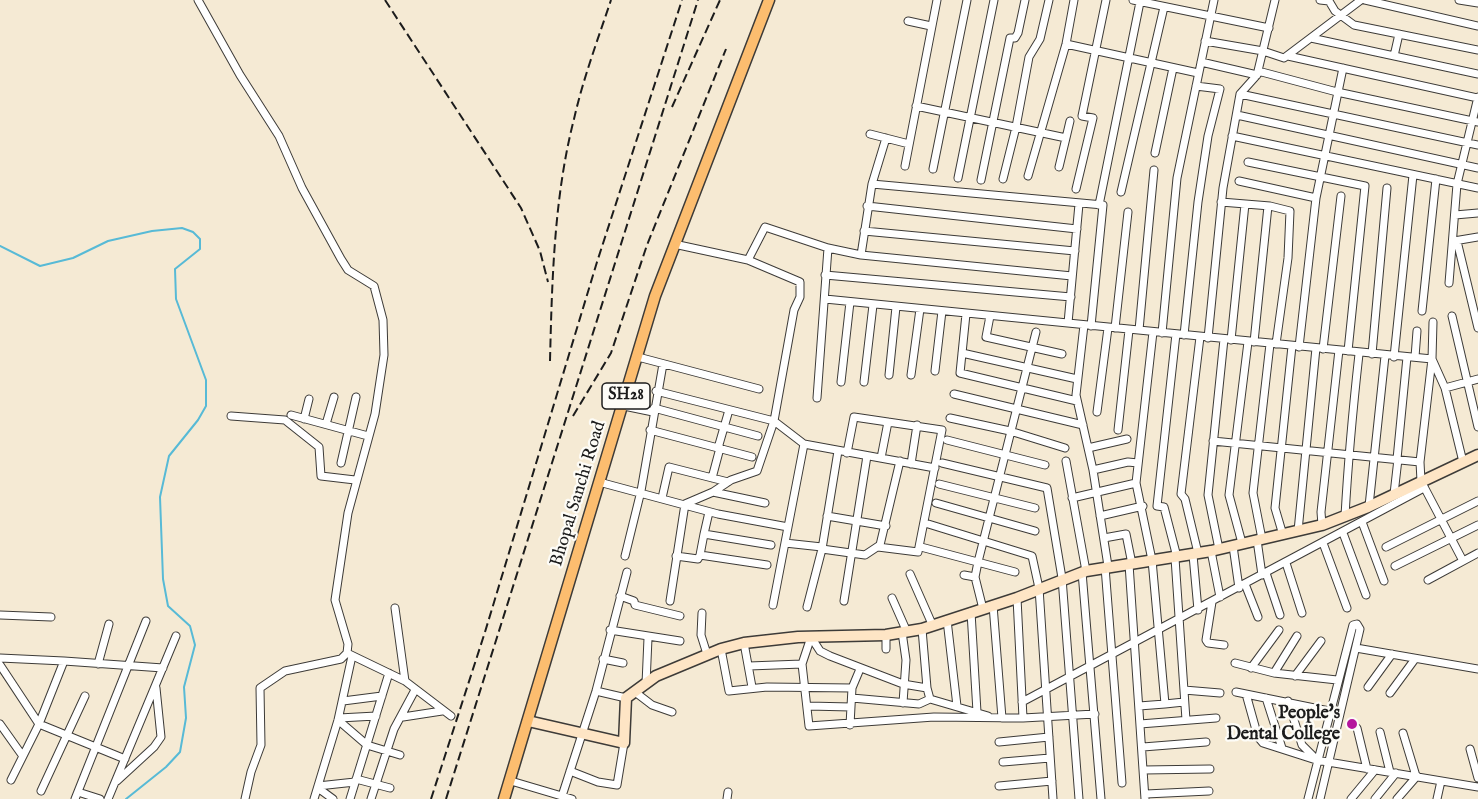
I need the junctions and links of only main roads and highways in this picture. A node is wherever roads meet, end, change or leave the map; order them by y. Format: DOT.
graph roads {
  1 [pos="769,0"];
  2 [pos="504,799"];
  1 -- 2 [label="main road, Bhopal Sanchi Road / SH28"];
}
